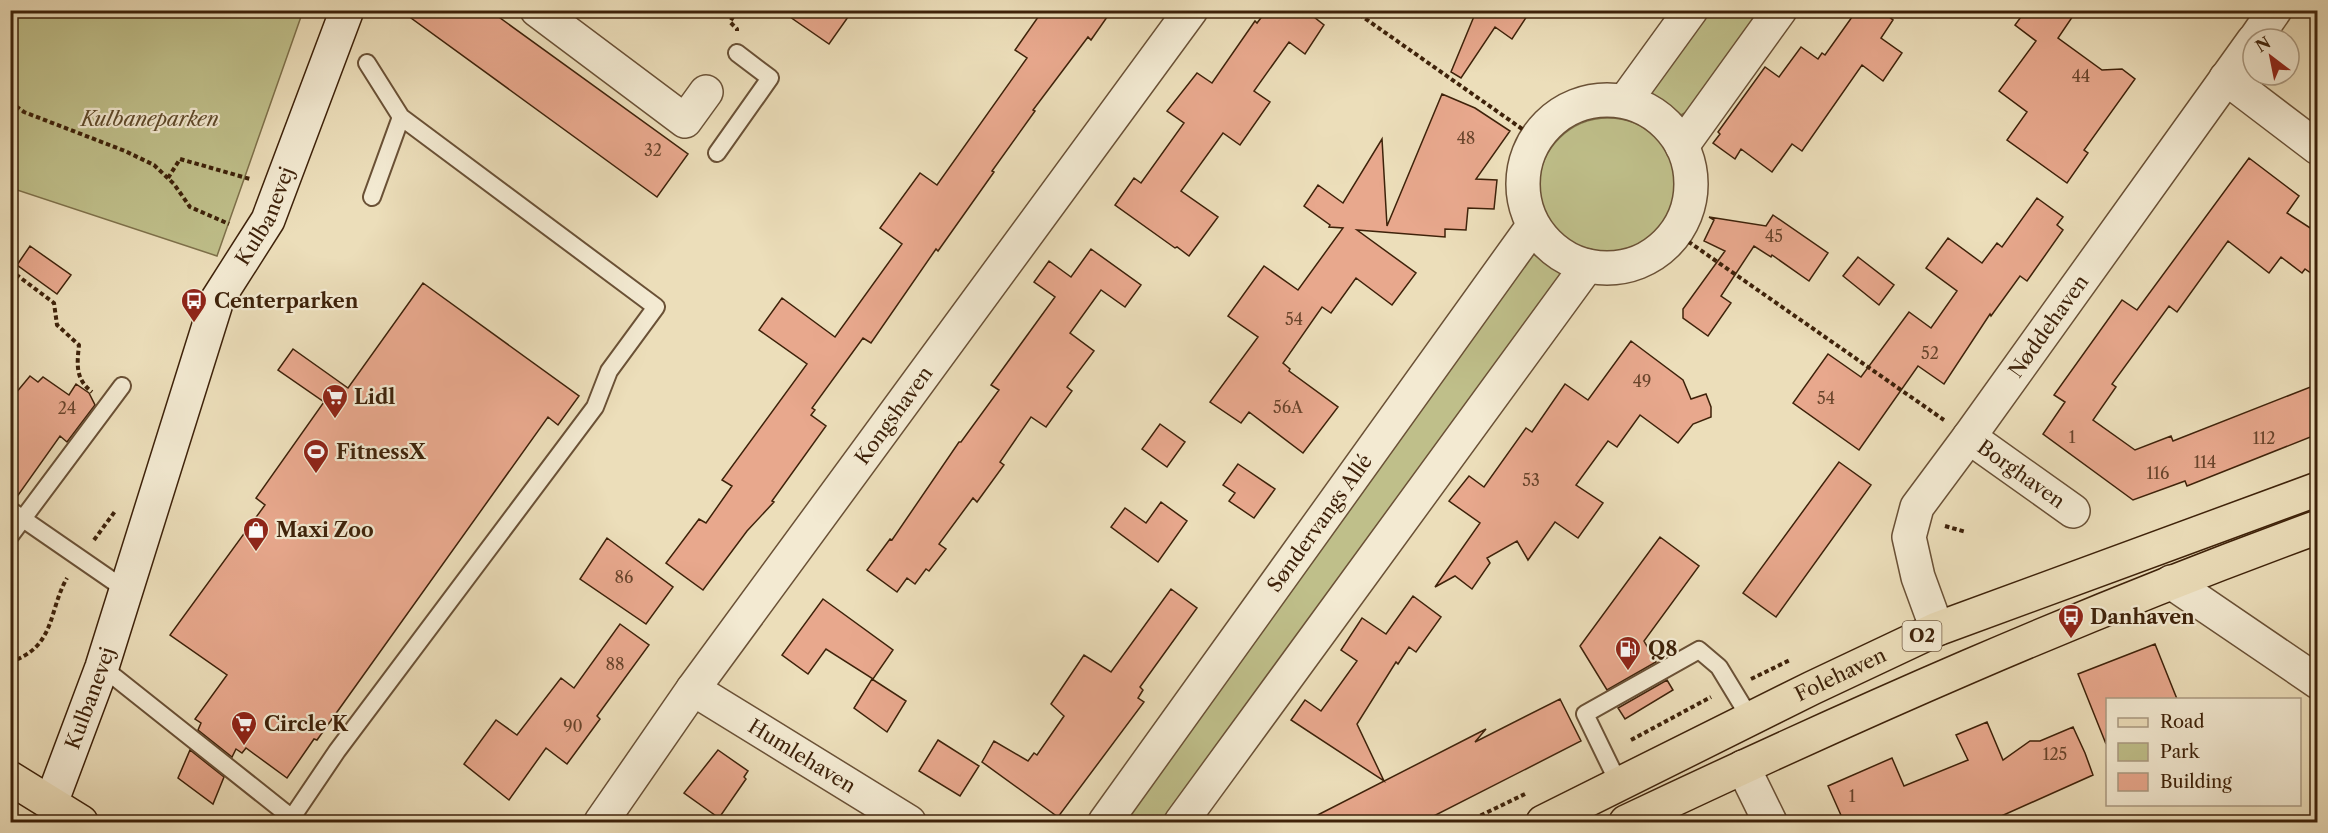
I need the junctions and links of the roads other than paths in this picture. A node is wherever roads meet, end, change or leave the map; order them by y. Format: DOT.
graph roads {
  1 [pos="347,10"];
  2 [pos="537,10"];
  3 [pos="1191,10"];
  4 [pos="1691,10"];
  5 [pos="1780,10"];
  6 [pos="2275,10"];
  7 [pos="2263,27"];
  8 [pos="737,53"];
  9 [pos="2241,58"];
  10 [pos="367,63"];
  11 [pos="2226,78"];
  12 [pos="706,92"];
  13 [pos="1625,101"];
  14 [pos="401,117"];
  15 [pos="1682,146"];
  16 [pos="2318,148"];
  17 [pos="717,153"];
  18 [pos="372,197"];
  19 [pos="1533,226"];
  20 [pos="1587,266"];
  21 [pos="122,386"];
  22 [pos="1970,437"];
  23 [pos="2318,489"];
  24 [pos="2073,511"];
  25 [pos="17,515"];
  26 [pos="2318,527"];
  27 [pos="10,536"];
  28 [pos="2171,582"];
  29 [pos="126,591"];
  30 [pos="1937,629"];
  31 [pos="102,667"];
  32 [pos="2318,682"];
  33 [pos="693,689"];
  34 [pos="1750,718"];
  35 [pos="1743,767"];
  36 [pos="10,778"];
  37 [pos="1619,784"];
  38 [pos="51,803"];
  39 [pos="291,820"];
  40 [pos="81,822"];
  41 [pos="601,822"];
  42 [pos="909,822"];
  43 [pos="1105,822"];
  44 [pos="1181,822"];
  45 [pos="1543,822"];
  46 [pos="1626,822"];
  47 [pos="1770,822"];
  1 -- 29 [label="street, Kulbanevej"];
  2 -- 12 [label="street"];
  3 -- 33 [label="street, Kongshaven"];
  4 -- 13 [label="street"];
  5 -- 15 [label="street"];
  6 -- 7 [label="street, Nøddehaven"];
  8 -- 17 [label="lane"];
  9 -- 11 [label="street, Nøddehaven"];
  10 -- 14 [label="lane"];
  11 -- 16 [label="street"];
  11 -- 22 [label="street, Nøddehaven"];
  13 -- 15 [label="street"];
  13 -- 19 [label="street"];
  14 -- 18 [label="lane"];
  14 -- 39 [label="lane"];
  15 -- 20 [label="street"];
  19 -- 20 [label="street"];
  19 -- 43 [label="street, Søndervangs Allé"];
  20 -- 44 [label="street"];
  21 -- 25 [label="lane"];
  22 -- 24 [label="street, Borghaven"];
  22 -- 30 [label="street, Nøddehaven"];
  23 -- 30 [label="main road, Folehaven / O2"];
  25 -- 27 [label="lane"];
  25 -- 29 [label="lane"];
  26 -- 28 [label="main road, O2"];
  28 -- 32 [label="street"];
  28 -- 35 [label="main road, O2"];
  29 -- 31 [label="street, Kulbanevej"];
  30 -- 34 [label="main road, Folehaven / O2"];
  31 -- 38 [label="street, Kulbanevej"];
  31 -- 39 [label="lane"];
  33 -- 41 [label="street, Kongshaven"];
  33 -- 42 [label="street, Humlehaven"];
  34 -- 37 [label="main road, Folehaven / O2"];
  34 -- 37 [label="lane"];
  35 -- 46 [label="main road, O2"];
  35 -- 47 [label="street"];
  36 -- 38 [label="main road"];
  37 -- 45 [label="main road, Folehaven / O2"];
  38 -- 40 [label="main road"];
}
